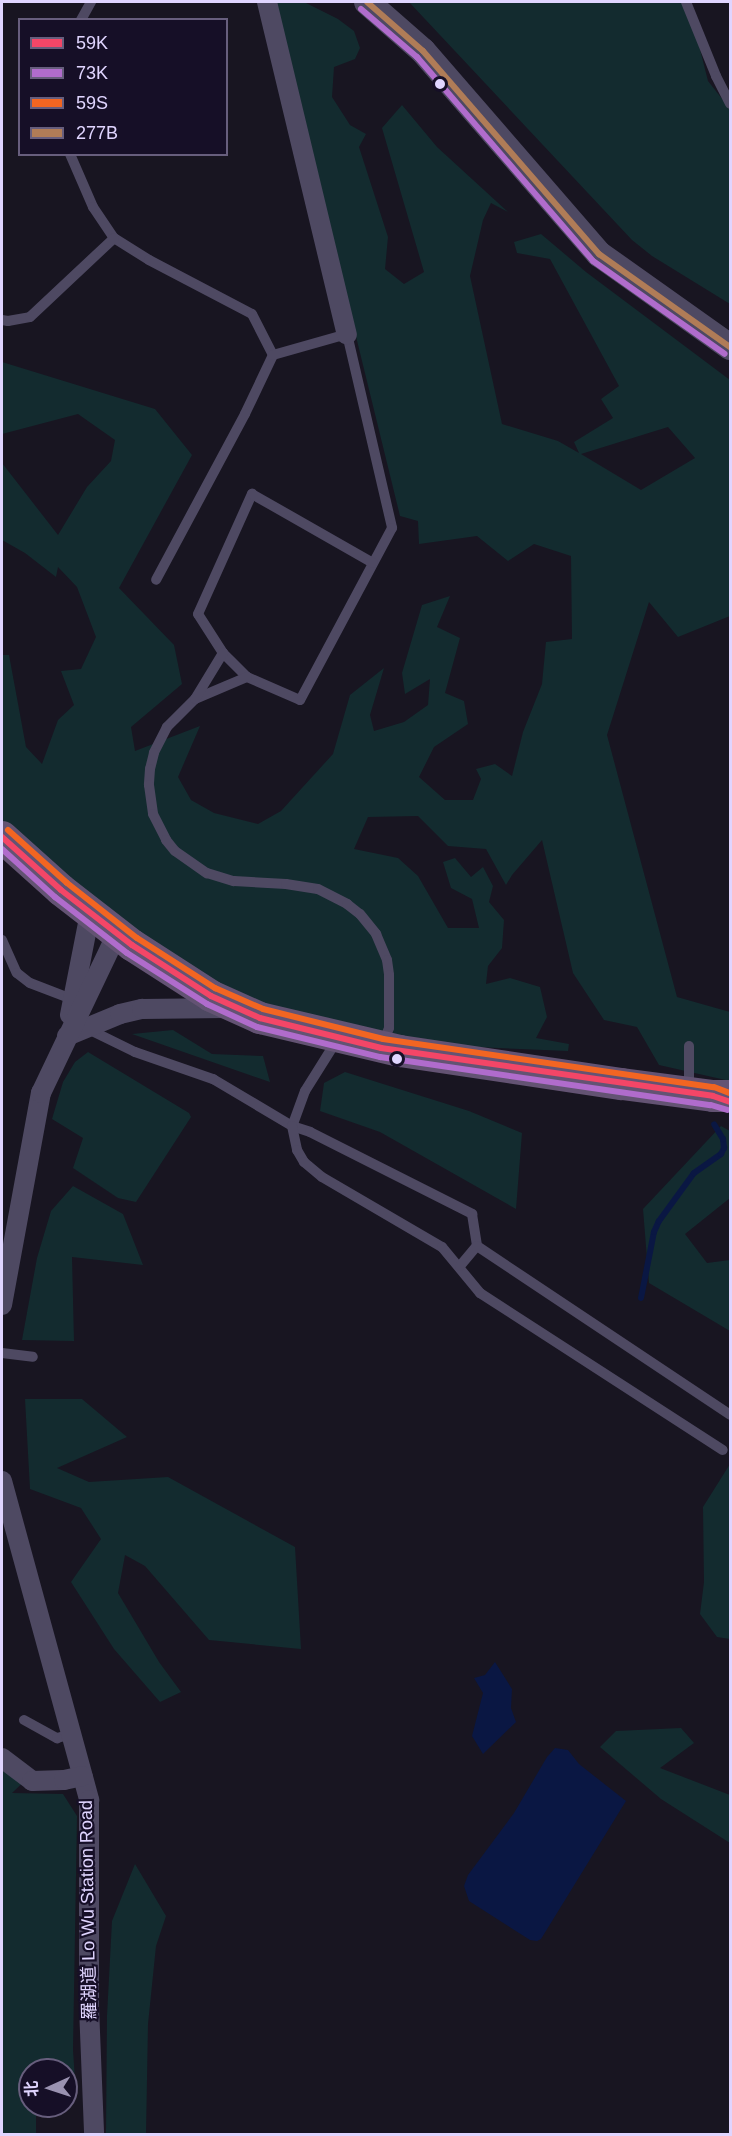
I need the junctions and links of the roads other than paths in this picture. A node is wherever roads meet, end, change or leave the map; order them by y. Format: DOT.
graph roads {
  1 [pos="91,2"];
  2 [pos="267,2"];
  3 [pos="367,2"];
  4 [pos="686,2"];
  5 [pos="82,18"];
  6 [pos="730,104"];
  7 [pos="71,156"];
  8 [pos="114,238"];
  9 [pos="2,320"];
  10 [pos="346,334"];
  11 [pos="730,347"];
  12 [pos="273,355"];
  13 [pos="373,563"];
  14 [pos="156,580"];
  15 [pos="223,653"];
  16 [pos="247,678"];
  17 [pos="195,699"];
  18 [pos="2,837"];
  19 [pos="90,913"];
  20 [pos="117,934"];
  21 [pos="2,940"];
  22 [pos="72,999"];
  23 [pos="238,1008"];
  24 [pos="85,1028"];
  25 [pos="67,1036"];
  26 [pos="338,1037"];
  27 [pos="689,1046"];
  28 [pos="381,1048"];
  29 [pos="716,1097"];
  30 [pos="292,1126"];
  31 [pos="477,1246"];
  32 [pos="460,1266"];
  33 [pos="2,1305"];
  34 [pos="2,1353"];
  35 [pos="33,1357"];
  36 [pos="730,1415"];
  37 [pos="723,1450"];
  38 [pos="2,1481"];
  39 [pos="24,1720"];
  40 [pos="72,1734"];
  41 [pos="2,1758"];
  42 [pos="84,1776"];
  43 [pos="94,2134"];
  1 -- 5 [label="lane"];
  2 -- 10 [label="street"];
  3 -- 11 [label="street"];
  4 -- 6 [label="lane"];
  7 -- 8 [label="lane"];
  8 -- 9 [label="lane"];
  8 -- 12 [label="lane"];
  10 -- 12 [label="lane"];
  10 -- 13 [label="lane"];
  12 -- 14 [label="lane"];
  13 -- 15 [label="lane"];
  13 -- 16 [label="lane"];
  15 -- 16 [label="lane"];
  15 -- 17 [label="lane"];
  16 -- 17 [label="lane"];
  17 -- 28 [label="lane"];
  18 -- 19 [label="main road"];
  19 -- 20 [label="main road"];
  19 -- 22 [label="street"];
  20 -- 23 [label="main road"];
  20 -- 25 [label="street"];
  21 -- 22 [label="lane"];
  22 -- 25 [label="street"];
  23 -- 24 [label="street"];
  23 -- 26 [label="main road"];
  24 -- 25 [label="street"];
  24 -- 30 [label="lane"];
  25 -- 33 [label="street"];
  26 -- 28 [label="main road"];
  26 -- 30 [label="lane"];
  27 -- 29 [label="lane"];
  28 -- 29 [label="main road"];
  30 -- 31 [label="lane"];
  30 -- 32 [label="lane"];
  31 -- 32 [label="lane"];
  31 -- 36 [label="lane"];
  32 -- 37 [label="lane"];
  34 -- 35 [label="lane"];
  38 -- 40 [label="street, 羅湖道 Lo Wu Station Road"];
  39 -- 40 [label="lane"];
  40 -- 42 [label="street, 羅湖道 Lo Wu Station Road"];
  41 -- 42 [label="street"];
  42 -- 43 [label="street, 羅湖道 Lo Wu Station Road"];
}
